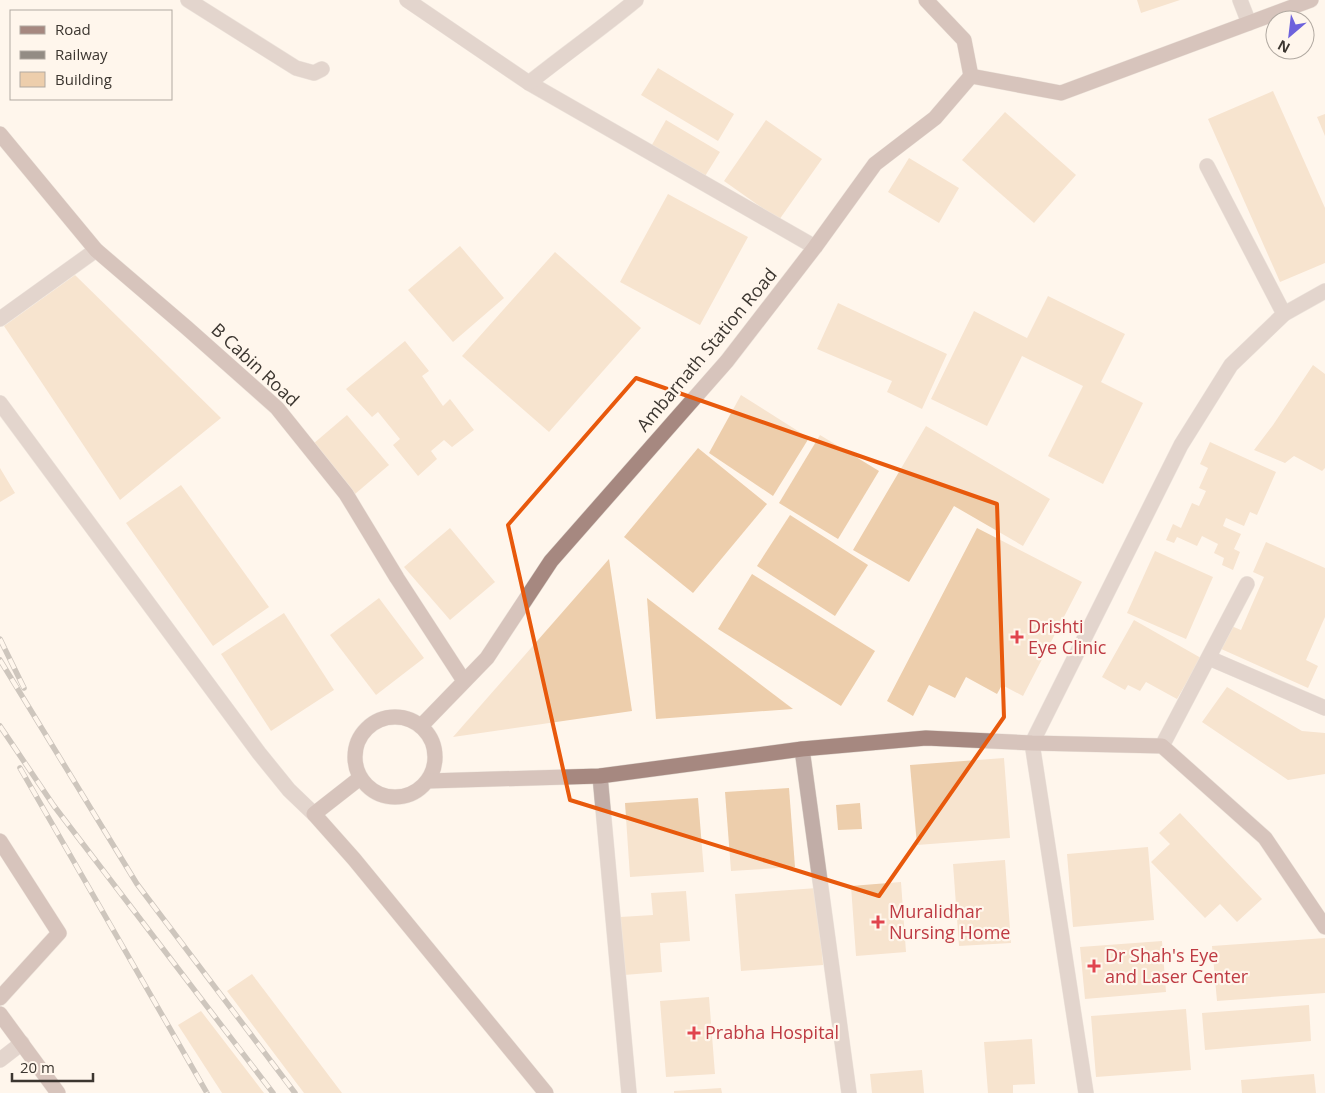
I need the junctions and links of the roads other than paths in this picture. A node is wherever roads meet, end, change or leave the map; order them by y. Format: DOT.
graph roads {
  1 [pos="188,0"];
  2 [pos="407,0"];
  3 [pos="636,0"];
  4 [pos="926,0"];
  5 [pos="1240,0"];
  6 [pos="1311,0"];
  7 [pos="1249,23"];
  8 [pos="322,69"];
  9 [pos="972,76"];
  10 [pos="529,83"];
  11 [pos="0,134"];
  12 [pos="1206,166"];
  13 [pos="815,247"];
  14 [pos="96,250"];
  15 [pos="1325,291"];
  16 [pos="1284,314"];
  17 [pos="0,319"];
  18 [pos="0,403"];
  19 [pos="1247,584"];
  20 [pos="1209,658"];
  21 [pos="464,681"];
  22 [pos="1325,708"];
  23 [pos="421,726"];
  24 [pos="1032,743"];
  25 [pos="1162,746"];
  26 [pos="802,749"];
  27 [pos="600,776"];
  28 [pos="360,778"];
  29 [pos="428,781"];
  30 [pos="314,814"];
  31 [pos="0,841"];
  32 [pos="1325,927"];
  33 [pos="0,998"];
  34 [pos="0,1014"];
  35 [pos="22,1043"];
  36 [pos="0,1060"];
  37 [pos="58,1093"];
  38 [pos="546,1093"];
  39 [pos="629,1093"];
  40 [pos="849,1093"];
  41 [pos="1086,1093"];
  1 -- 8 [label="street"];
  2 -- 10 [label="street"];
  3 -- 10 [label="street"];
  4 -- 9 [label="street"];
  5 -- 7 [label="street"];
  6 -- 7 [label="street"];
  7 -- 9 [label="street"];
  9 -- 13 [label="street, Ambarnath Station Road"];
  10 -- 13 [label="street"];
  11 -- 14 [label="street, B Cabin Road"];
  12 -- 16 [label="street"];
  13 -- 21 [label="street, Ambarnath Station Road"];
  14 -- 17 [label="street"];
  14 -- 21 [label="street, B Cabin Road"];
  15 -- 16 [label="street"];
  16 -- 24 [label="street"];
  18 -- 30 [label="street"];
  19 -- 20 [label="street"];
  20 -- 22 [label="street"];
  20 -- 25 [label="street"];
  21 -- 23 [label="street, Ambarnath Station Road"];
  23 -- 28 [label="street"];
  23 -- 29 [label="street"];
  24 -- 25 [label="street"];
  24 -- 26 [label="street"];
  24 -- 41 [label="street"];
  25 -- 32 [label="street"];
  26 -- 27 [label="street"];
  26 -- 40 [label="street"];
  27 -- 29 [label="street"];
  27 -- 39 [label="street"];
  28 -- 29 [label="street"];
  28 -- 30 [label="street"];
  30 -- 38 [label="street"];
  31 -- 33 [label="street"];
  34 -- 35 [label="street"];
  35 -- 36 [label="street"];
  35 -- 37 [label="street"];
}
